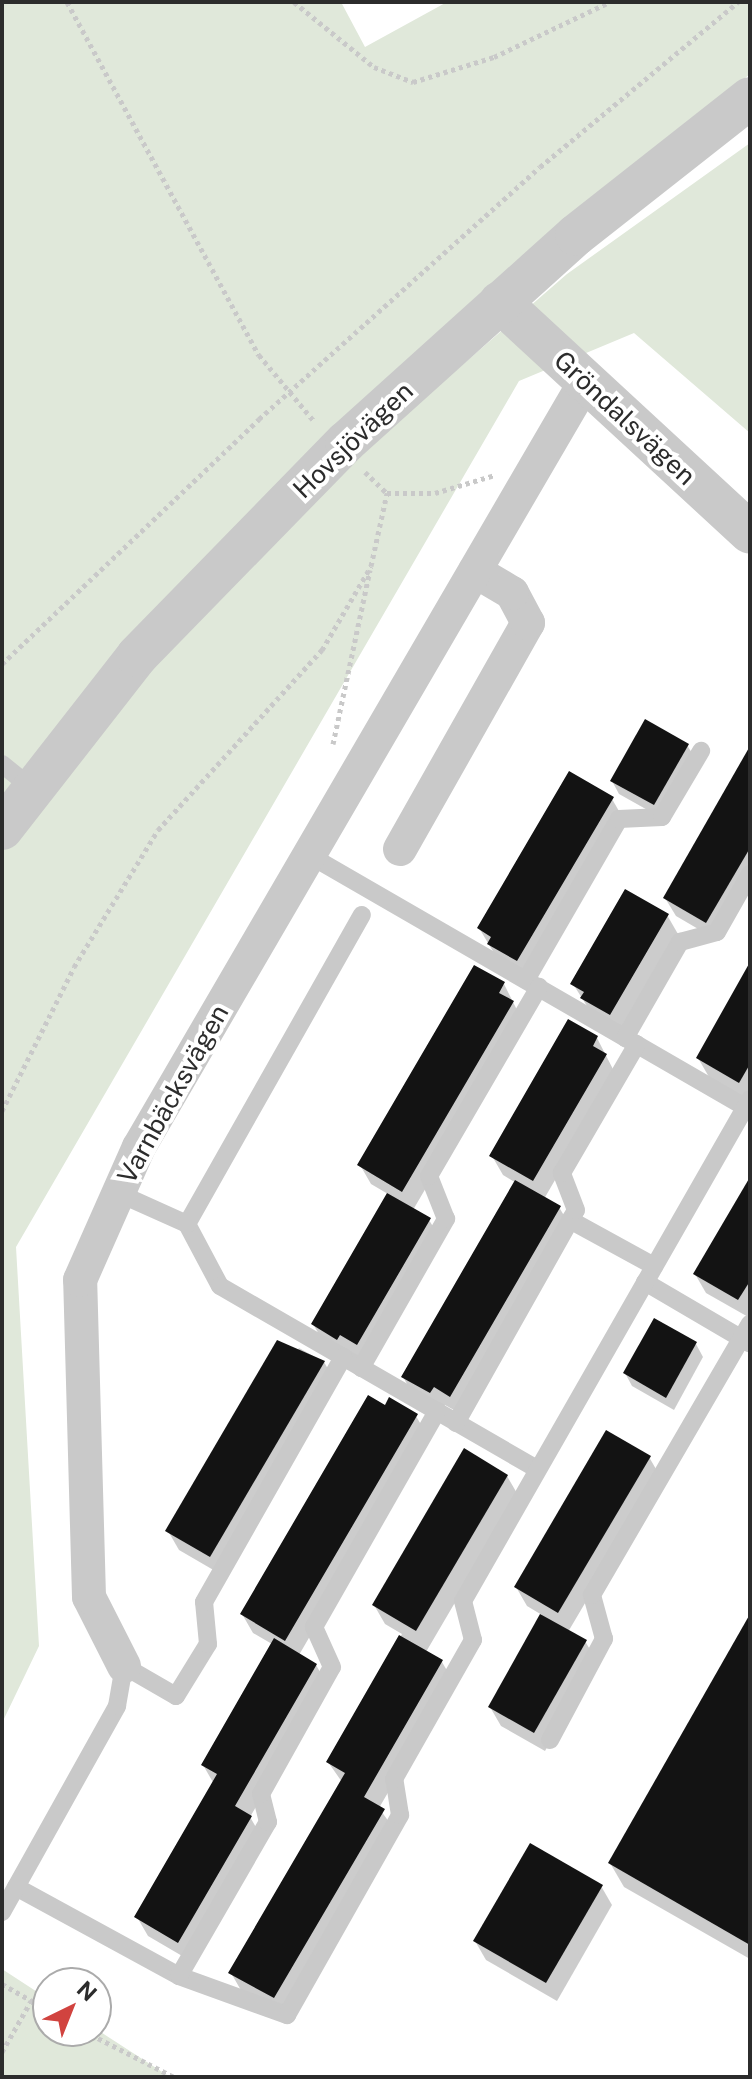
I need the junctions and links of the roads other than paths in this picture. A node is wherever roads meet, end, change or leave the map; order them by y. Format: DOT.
graph roads {
  1 [pos="750,98"];
  2 [pos="500,302"];
  3 [pos="585,382"];
  4 [pos="750,533"];
  5 [pos="475,571"];
  6 [pos="701,751"];
  7 [pos="2,764"];
  8 [pos="34,790"];
  9 [pos="2,829"];
  10 [pos="400,849"];
  11 [pos="309,855"];
  12 [pos="750,874"];
  13 [pos="362,915"];
  14 [pos="532,984"];
  15 [pos="631,1041"];
  16 [pos="748,1103"];
  17 [pos="118,1193"];
  18 [pos="570,1220"];
  19 [pos="187,1224"];
  20 [pos="649,1274"];
  21 [pos="747,1335"];
  22 [pos="343,1357"];
  23 [pos="361,1368"];
  24 [pos="437,1411"];
  25 [pos="456,1423"];
  26 [pos="537,1469"];
  27 [pos="124,1666"];
  28 [pos="550,1740"];
  29 [pos="16,1887"];
  30 [pos="2,1912"];
  31 [pos="179,1976"];
  1 -- 2 [label="street, Hovsjövägen"];
  2 -- 3 [label="street, Gröndalsvägen"];
  2 -- 8 [label="street, Hovsjövägen"];
  3 -- 4 [label="street, Gröndalsvägen"];
  3 -- 5 [label="street, Varnbäcksvägen"];
  5 -- 10 [label="street"];
  5 -- 11 [label="street, Varnbäcksvägen"];
  6 -- 14 [label="lane"];
  7 -- 8 [label="lane"];
  8 -- 9 [label="street, Hovsjövägen"];
  11 -- 14 [label="lane"];
  11 -- 17 [label="street, Varnbäcksvägen"];
  12 -- 15 [label="lane"];
  13 -- 19 [label="lane"];
  14 -- 15 [label="lane"];
  14 -- 23 [label="lane"];
  15 -- 16 [label="lane"];
  15 -- 18 [label="lane"];
  16 -- 20 [label="lane"];
  17 -- 19 [label="lane"];
  17 -- 27 [label="street, Varnbäcksvägen"];
  18 -- 20 [label="lane"];
  18 -- 25 [label="lane"];
  19 -- 22 [label="lane"];
  20 -- 21 [label="lane"];
  20 -- 26 [label="lane"];
  21 -- 28 [label="lane"];
  22 -- 23 [label="lane"];
  22 -- 27 [label="lane"];
  23 -- 24 [label="lane"];
  24 -- 25 [label="lane"];
  24 -- 31 [label="lane"];
  25 -- 26 [label="lane"];
  26 -- 31 [label="lane"];
  27 -- 29 [label="lane"];
  29 -- 30 [label="lane"];
  29 -- 31 [label="lane"];
}
